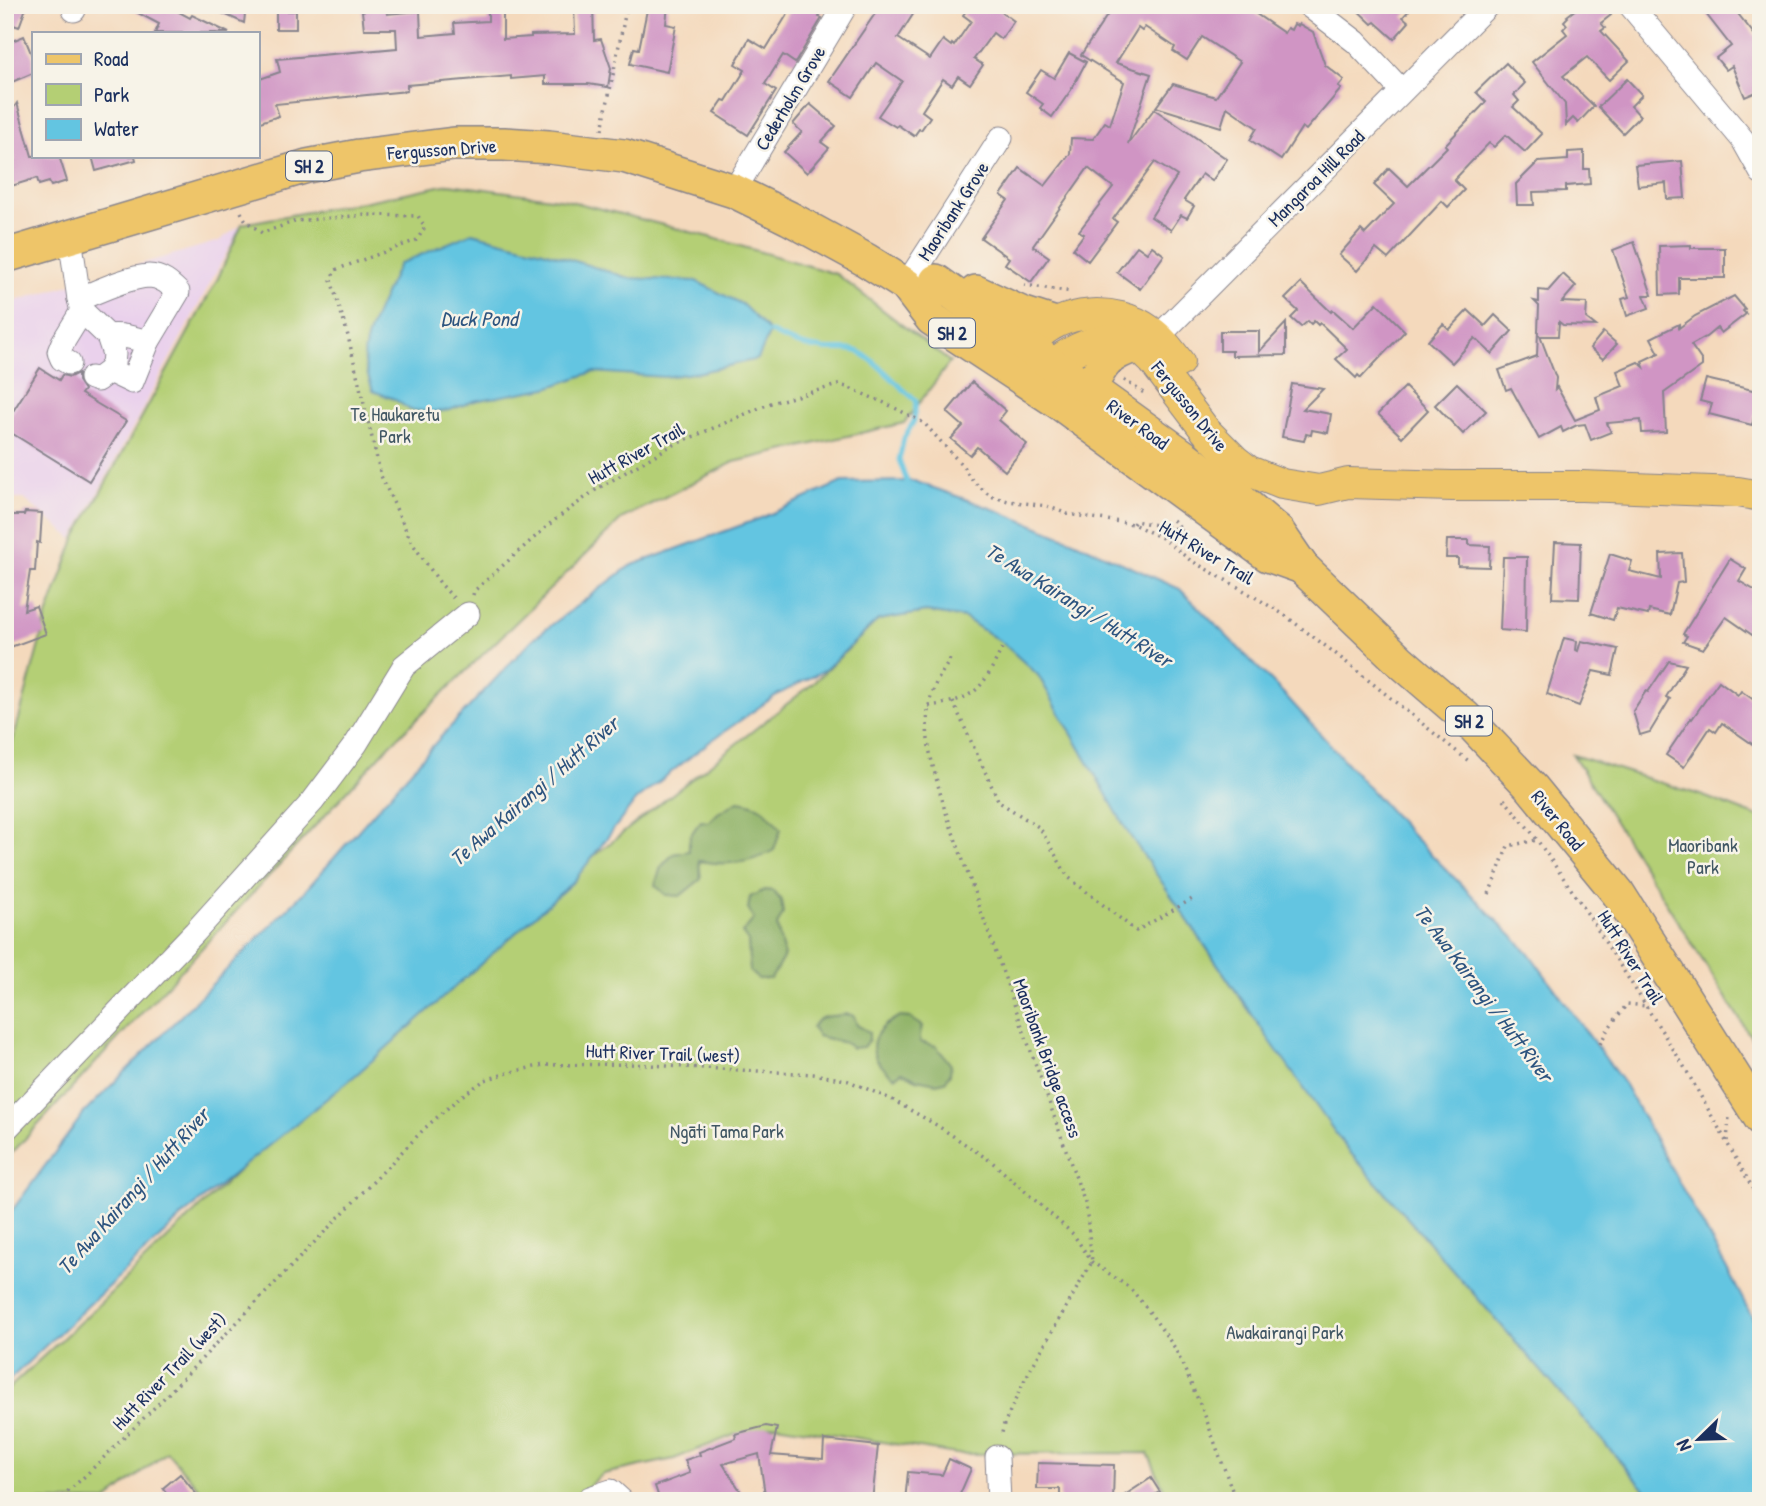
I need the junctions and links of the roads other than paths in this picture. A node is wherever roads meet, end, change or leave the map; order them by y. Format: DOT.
graph roads {
  1 [pos="846,5"];
  2 [pos="1308,5"];
  3 [pos="1488,5"];
  4 [pos="1630,5"];
  5 [pos="1402,91"];
  6 [pos="1001,138"];
  7 [pos="1761,172"];
  8 [pos="734,191"];
  9 [pos="70,237"];
  10 [pos="5,256"];
  11 [pos="921,283"];
  12 [pos="80,305"];
  13 [pos="1052,323"];
  14 [pos="108,336"];
  15 [pos="148,342"];
  16 [pos="1145,344"];
  17 [pos="69,363"];
  18 [pos="1032,368"];
  19 [pos="1090,389"];
  20 [pos="1761,496"];
  21 [pos="1302,567"];
  22 [pos="468,614"];
  23 [pos="1761,1119"];
  24 [pos="5,1130"];
  25 [pos="997,1457"];
  26 [pos="617,1496"];
  27 [pos="586,1501"];
  28 [pos="999,1501"];
  1 -- 8 [label="street, Cederholm Grove"];
  2 -- 5 [label="street"];
  3 -- 5 [label="street, Mangaroa Hill Road"];
  4 -- 7 [label="street"];
  5 -- 16 [label="street, Mangaroa Hill Road"];
  6 -- 11 [label="street, Maoribank Grove"];
  8 -- 9 [label="highway, Fergusson Drive / SH 2"];
  8 -- 11 [label="highway, Fergusson Drive / SH 2"];
  9 -- 10 [label="highway, Fergusson Drive / SH 2"];
  9 -- 12 [label="street"];
  11 -- 13 [label="highway"];
  11 -- 18 [label="highway, Fergusson Drive / SH 2"];
  12 -- 14 [label="street"];
  12 -- 15 [label="street"];
  12 -- 17 [label="street"];
  13 -- 16 [label="main road, Fergusson Drive"];
  13 -- 18 [label="main road"];
  14 -- 15 [label="street"];
  14 -- 15 [label="street"];
  16 -- 18 [label="main road, Fergusson Drive"];
  16 -- 19 [label="highway"];
  16 -- 20 [label="main road, Fergusson Drive"];
  18 -- 19 [label="highway, River Road / SH 2"];
  18 -- 21 [label="highway, River Road / SH 2"];
  19 -- 21 [label="highway, River Road / SH 2"];
  21 -- 23 [label="highway, River Road / SH 2"];
  22 -- 24 [label="street"];
  25 -- 28 [label="street"];
  26 -- 27 [label="street"];
}
